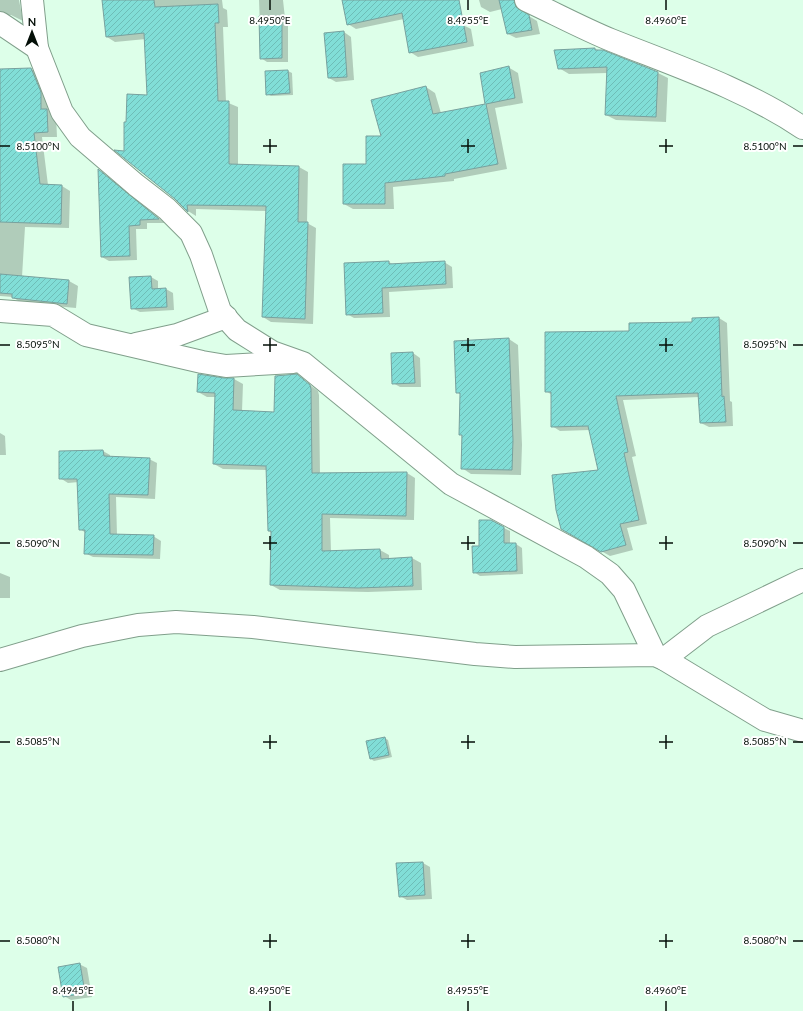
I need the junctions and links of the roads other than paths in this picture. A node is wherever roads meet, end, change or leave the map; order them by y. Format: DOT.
graph roads {
  1 [pos="32,0"];
  2 [pos="526,0"];
  3 [pos="0,23"];
  4 [pos="37,48"];
  5 [pos="803,128"];
  6 [pos="0,311"];
  7 [pos="226,317"];
  8 [pos="133,344"];
  9 [pos="298,362"];
  10 [pos="803,580"];
  11 [pos="659,657"];
  12 [pos="0,660"];
  13 [pos="803,731"];
  1 -- 4 [label="street"];
  2 -- 5 [label="street"];
  3 -- 4 [label="street"];
  4 -- 7 [label="street"];
  6 -- 8 [label="street"];
  7 -- 8 [label="street"];
  7 -- 9 [label="street"];
  8 -- 9 [label="street"];
  9 -- 11 [label="street"];
  10 -- 11 [label="street"];
  11 -- 12 [label="street"];
  11 -- 13 [label="street"];
}
